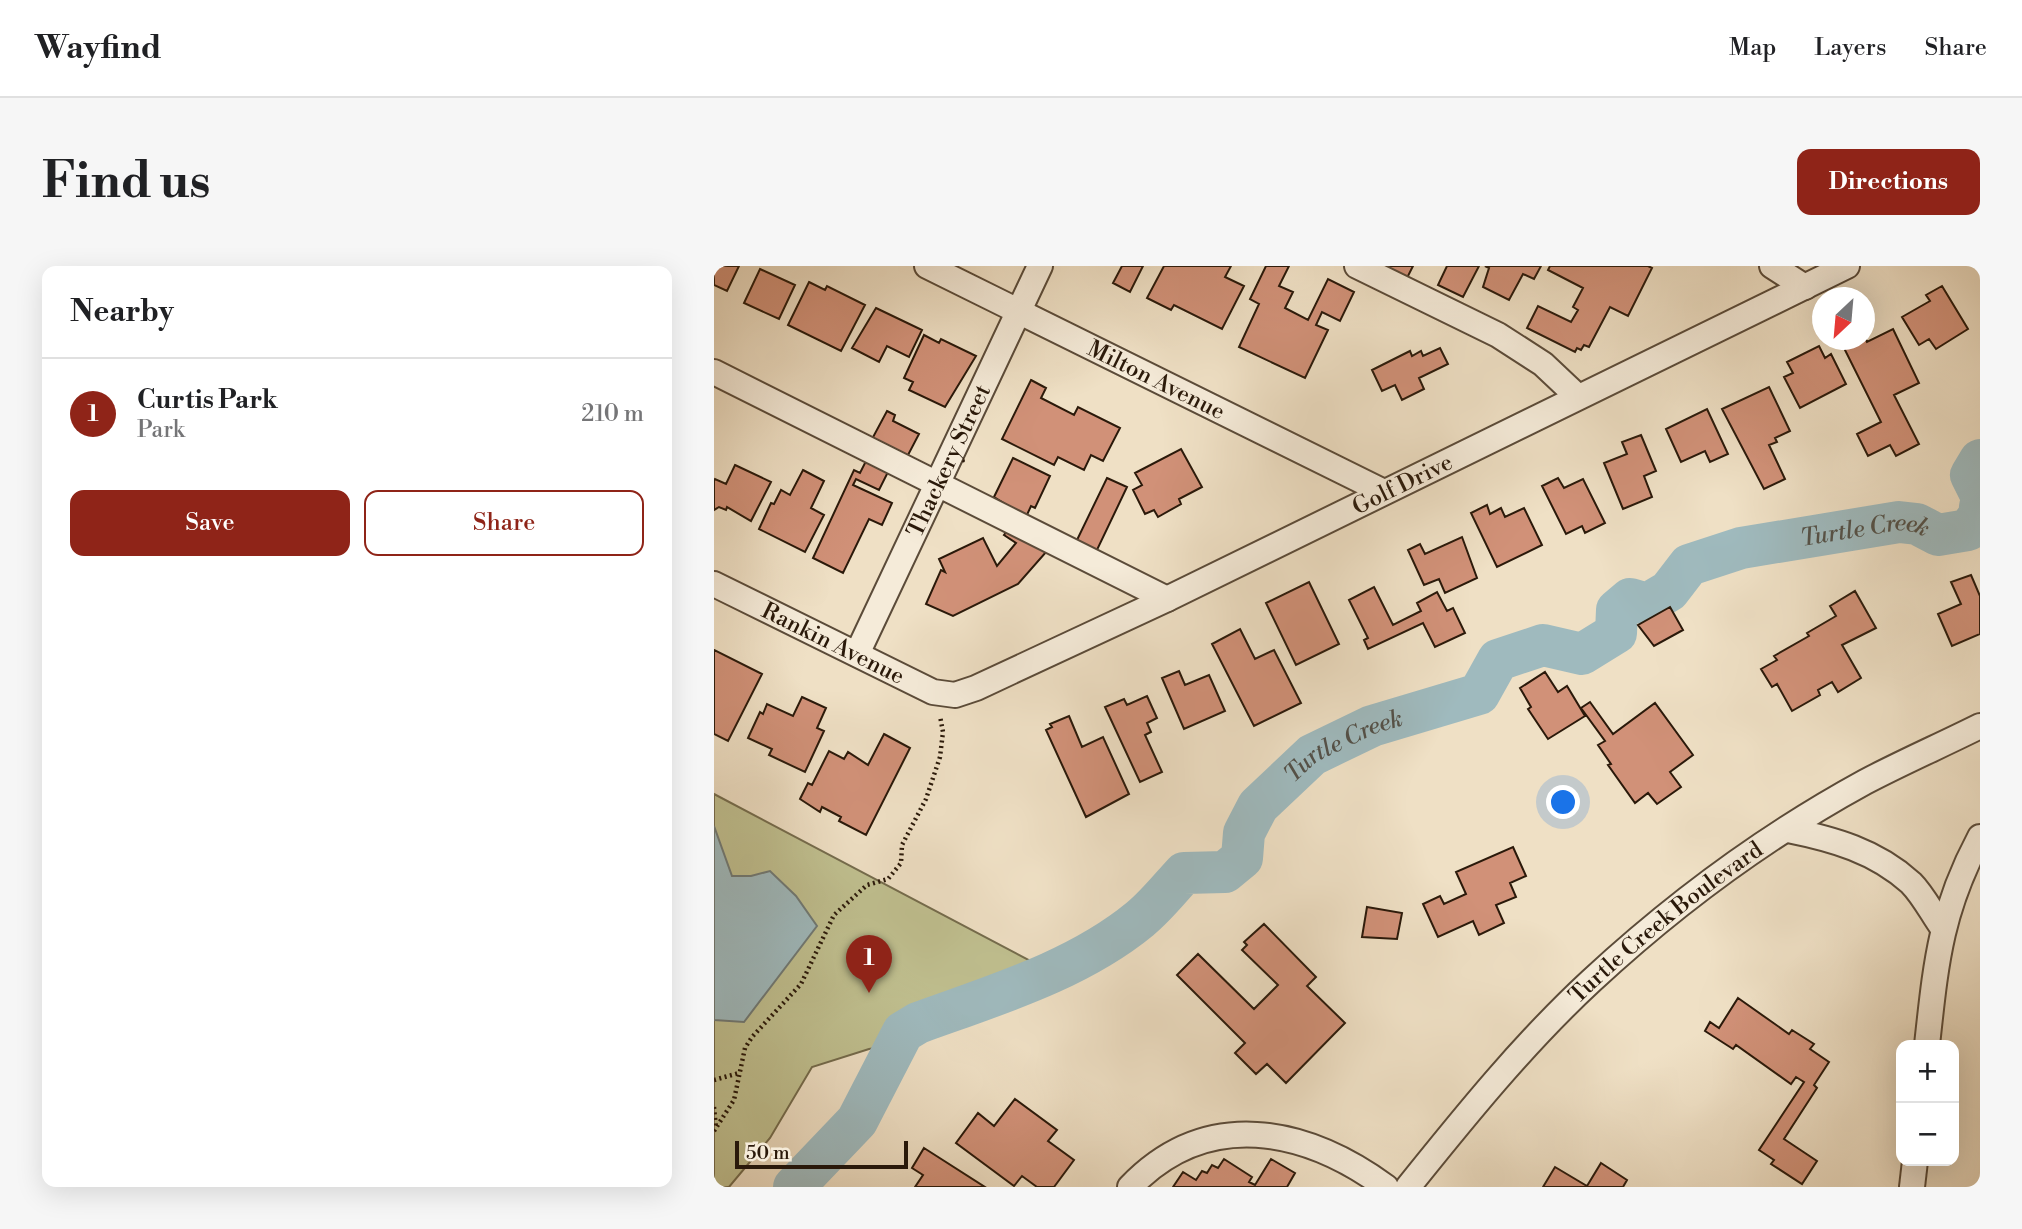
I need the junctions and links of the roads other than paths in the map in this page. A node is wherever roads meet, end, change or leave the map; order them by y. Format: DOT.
graph roads {
  1 [pos="927,266"];
  2 [pos="1040,266"];
  3 [pos="1357,266"];
  4 [pos="1772,266"];
  5 [pos="1847,266"];
  6 [pos="1805,287"];
  7 [pos="1018,311"];
  8 [pos="714,372"];
  9 [pos="1578,397"];
  10 [pos="938,482"];
  11 [pos="1384,492"];
  12 [pos="714,584"];
  13 [pos="1167,600"];
  14 [pos="857,654"];
  15 [pos="948,695"];
  16 [pos="1980,726"];
  17 [pos="1788,830"];
  18 [pos="1980,837"];
  19 [pos="1942,927"];
  20 [pos="1928,1040"];
  21 [pos="1914,1166"];
  22 [pos="1130,1187"];
  23 [pos="1386,1187"];
  24 [pos="1408,1187"];
  25 [pos="1912,1187"];
  1 -- 7 [label="street, Milton Avenue"];
  2 -- 7 [label="street, Thackery Street"];
  3 -- 9 [label="street"];
  4 -- 6 [label="street"];
  5 -- 6 [label="street, Golf Drive"];
  6 -- 9 [label="street, Golf Drive"];
  7 -- 10 [label="street, Thackery Street"];
  7 -- 11 [label="street, Milton Avenue"];
  8 -- 10 [label="street"];
  9 -- 11 [label="street, Golf Drive"];
  10 -- 13 [label="street"];
  10 -- 14 [label="street, Thackery Street"];
  11 -- 13 [label="street, Golf Drive"];
  12 -- 14 [label="street, Rankin Avenue"];
  13 -- 15 [label="street, Golf Drive"];
  14 -- 15 [label="street, Rankin Avenue"];
  16 -- 17 [label="street, Turtle Creek Boulevard"];
  17 -- 19 [label="street"];
  17 -- 24 [label="street, Turtle Creek Boulevard"];
  18 -- 19 [label="street"];
  19 -- 20 [label="street"];
  21 -- 25 [label="street"];
  22 -- 23 [label="street"];
}
